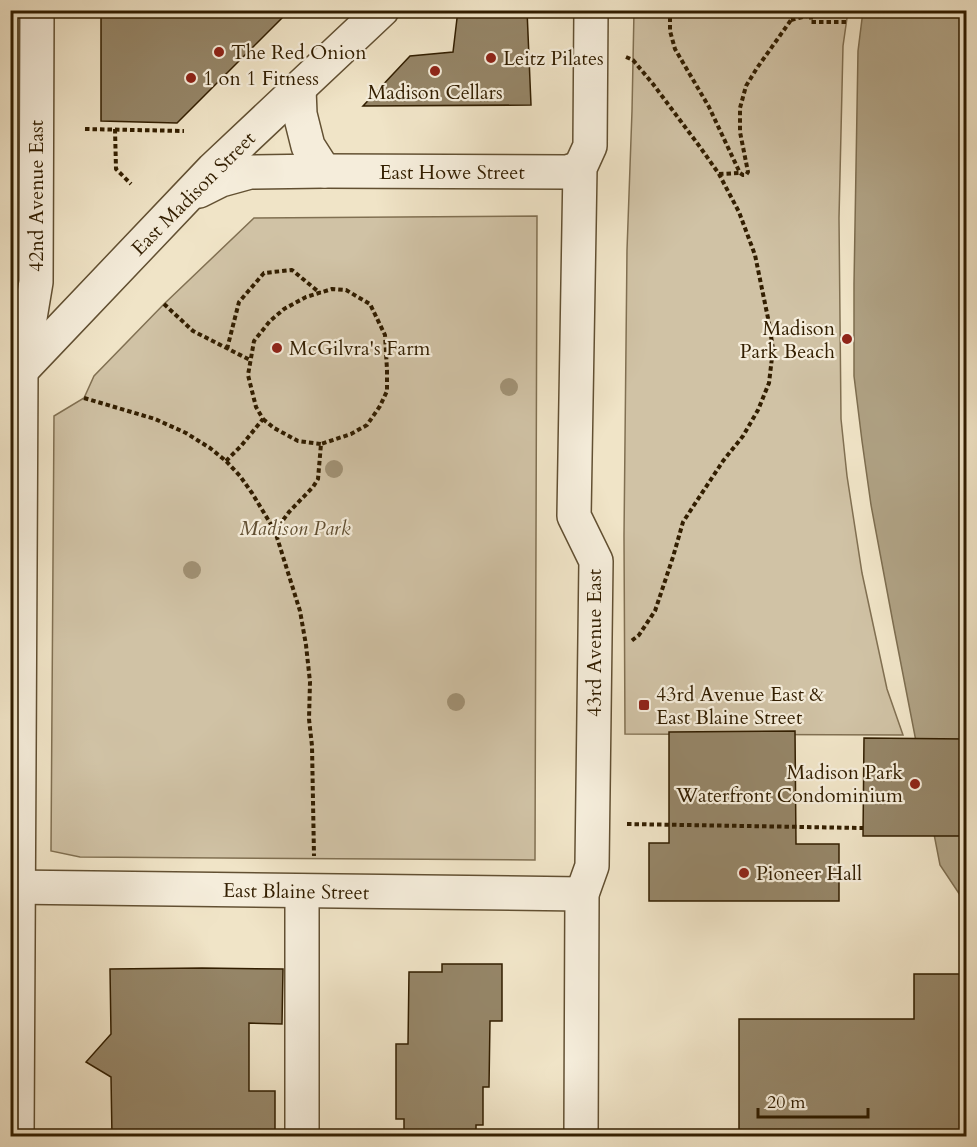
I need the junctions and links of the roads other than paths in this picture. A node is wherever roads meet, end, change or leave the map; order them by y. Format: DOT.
graph roads {
  1 [pos="37,10"];
  2 [pos="381,10"];
  3 [pos="591,10"];
  4 [pos="299,89"];
  5 [pos="580,168"];
  6 [pos="324,171"];
  7 [pos="186,198"];
  8 [pos="16,377"];
  9 [pos="14,887"];
  10 [pos="302,891"];
  11 [pos="582,894"];
  12 [pos="17,1137"];
  13 [pos="302,1137"];
  14 [pos="581,1137"];
  1 -- 8 [label="street, 42nd Avenue East"];
  2 -- 4 [label="street, East Madison Street"];
  3 -- 5 [label="street, 43rd Avenue East"];
  4 -- 6 [label="street"];
  4 -- 7 [label="street, East Madison Street"];
  5 -- 6 [label="street, East Howe Street"];
  5 -- 11 [label="street, 43rd Avenue East"];
  6 -- 7 [label="street, East Howe Street"];
  7 -- 8 [label="street, East Madison Street"];
  8 -- 9 [label="street, 42nd Avenue East"];
  9 -- 10 [label="street, East Blaine Street"];
  9 -- 12 [label="street, 42nd Avenue East"];
  10 -- 11 [label="street, East Blaine Street"];
  10 -- 13 [label="street"];
  11 -- 14 [label="street, 43rd Avenue East"];
}
